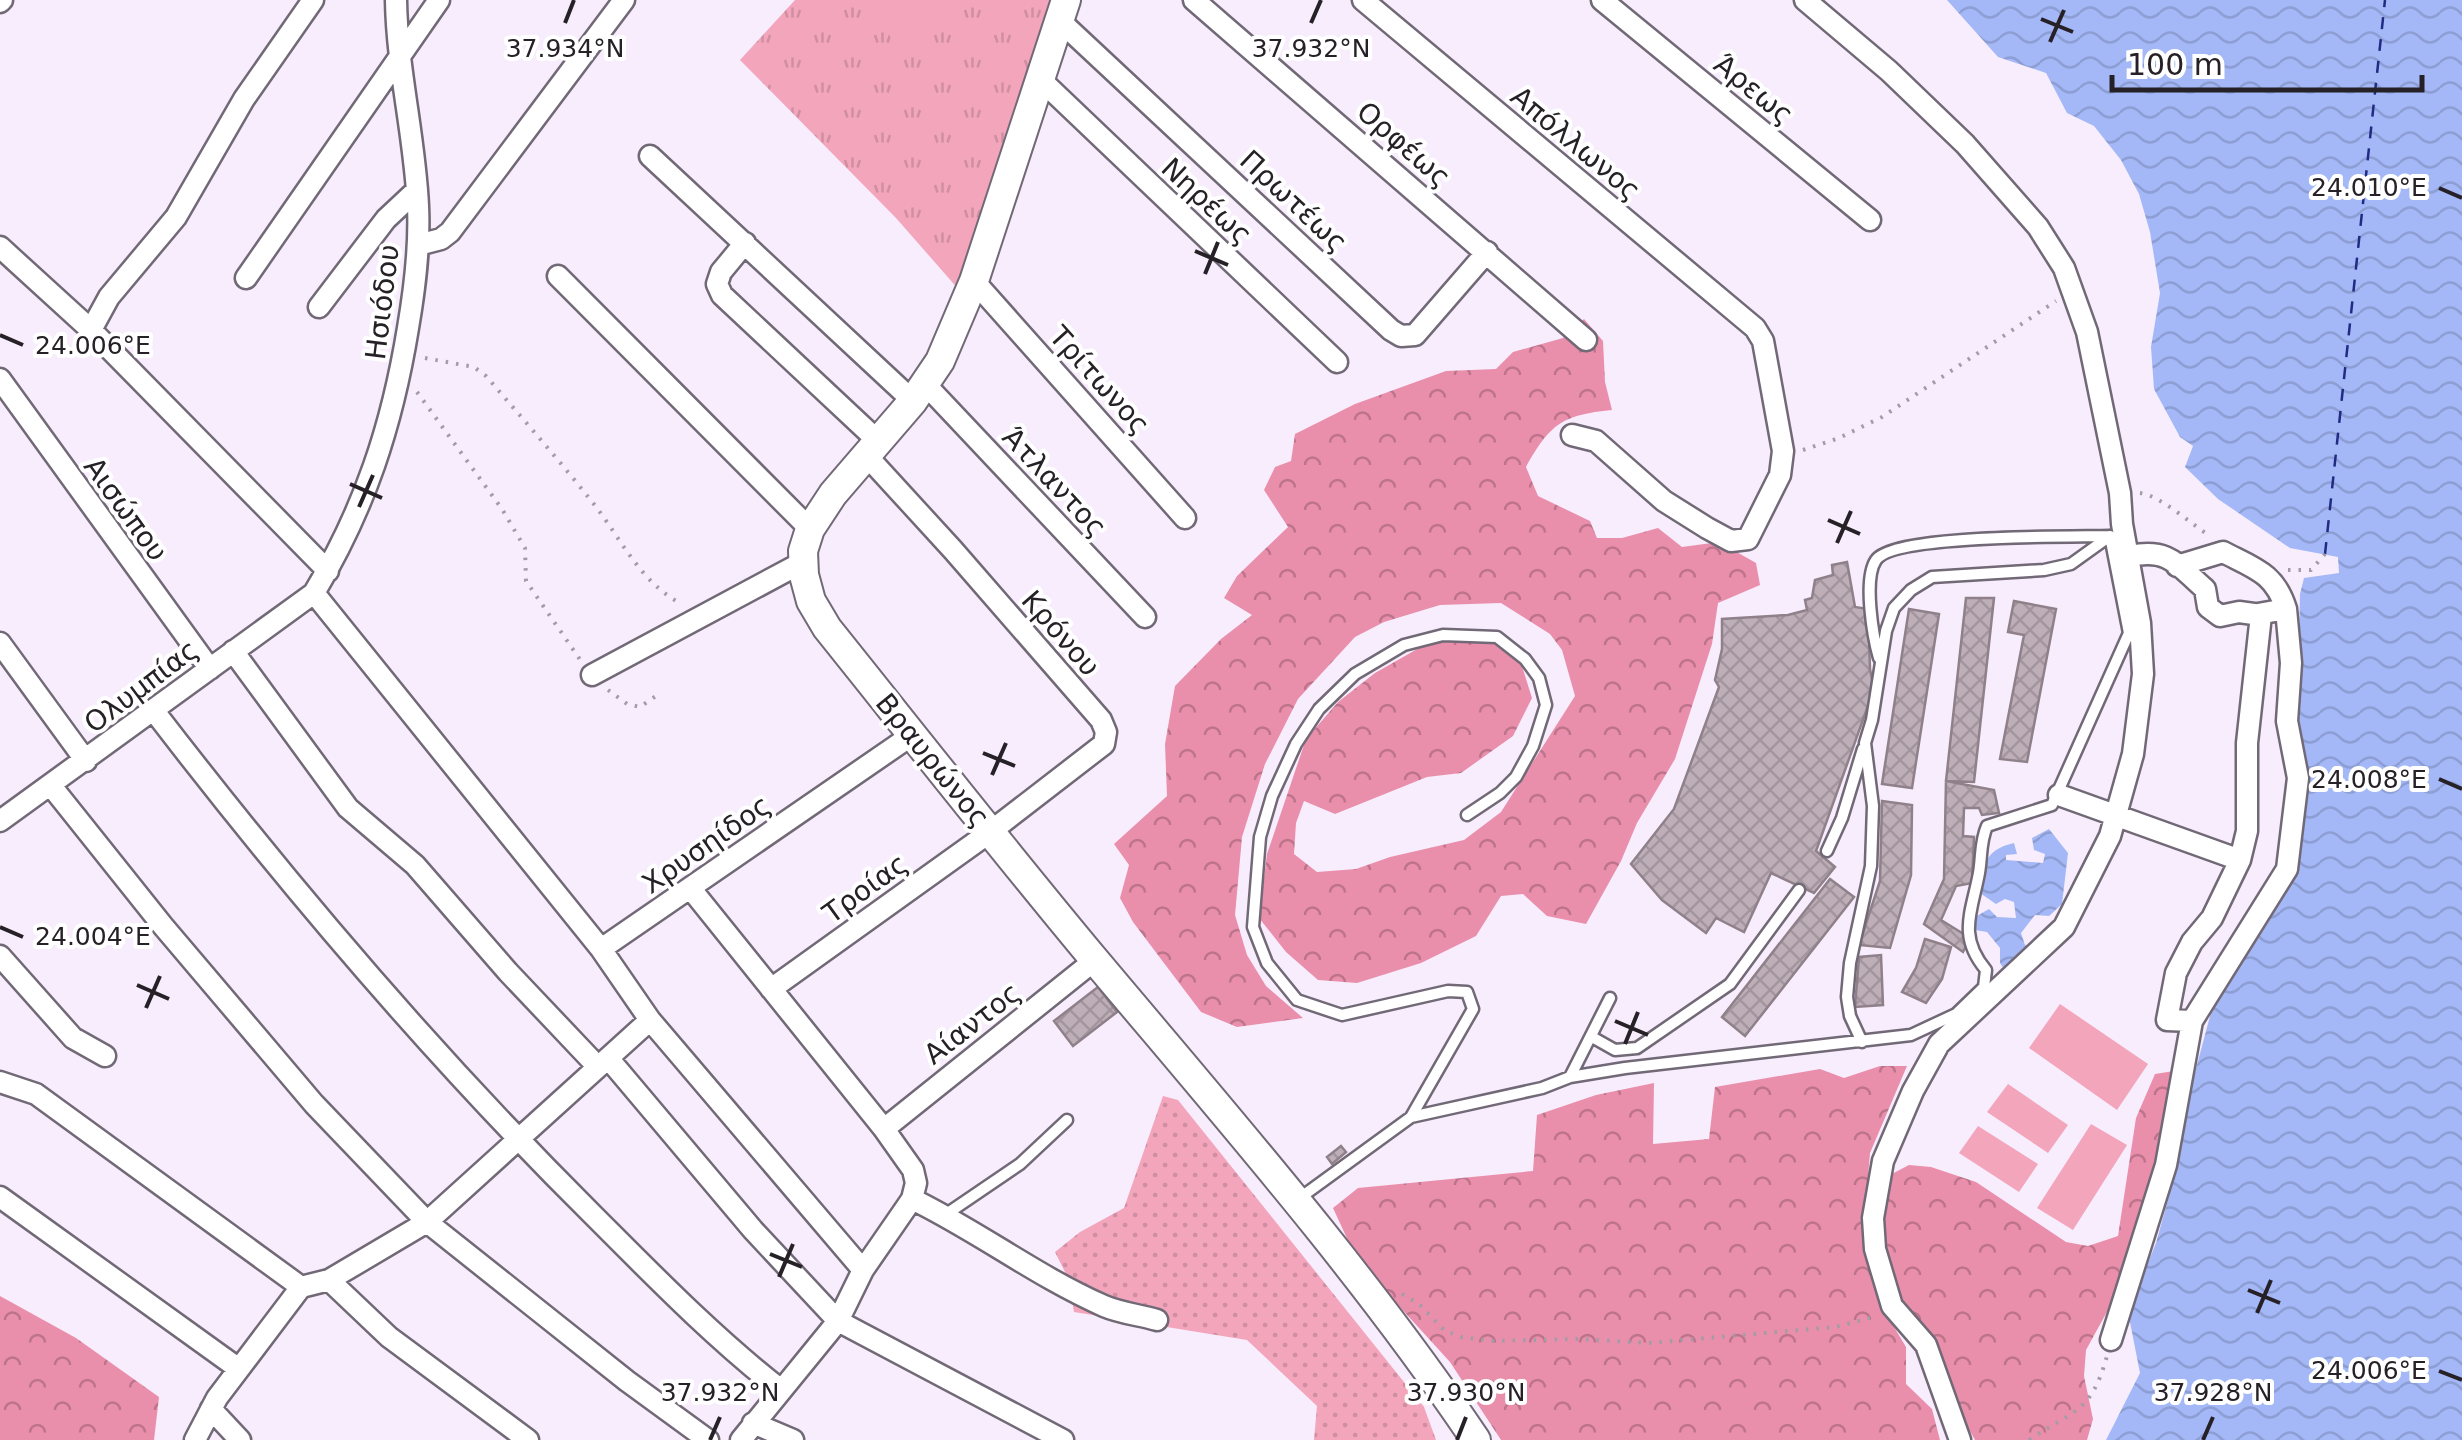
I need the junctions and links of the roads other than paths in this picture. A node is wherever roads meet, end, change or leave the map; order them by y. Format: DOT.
graph roads {
  1 [pos="313,0"];
  2 [pos="396,0"];
  3 [pos="439,0"];
  4 [pos="624,0"];
  5 [pos="1194,0"];
  6 [pos="1363,0"];
  7 [pos="1602,0"];
  8 [pos="1804,0"];
  9 [pos="1062,10"];
  10 [pos="402,56"];
  11 [pos="1040,78"];
  12 [pos="650,156"];
  13 [pos="416,190"];
  14 [pos="1870,220"];
  15 [pos="746,243"];
  16 [pos="418,245"];
  17 [pos="0,247"];
  18 [pos="1487,252"];
  19 [pos="558,276"];
  20 [pos="246,278"];
  21 [pos="974,281"];
  22 [pos="319,306"];
  23 [pos="91,330"];
  24 [pos="1586,340"];
  25 [pos="1337,362"];
  26 [pos="0,379"];
  27 [pos="919,393"];
  28 [pos="1572,435"];
  29 [pos="872,448"];
  30 [pos="1185,518"];
  31 [pos="810,528"];
  32 [pos="2118,534"];
  33 [pos="2130,556"];
  34 [pos="802,562"];
  35 [pos="2177,566"];
  36 [pos="328,570"];
  37 [pos="314,594"];
  38 [pos="2286,608"];
  39 [pos="2258,614"];
  40 [pos="1145,617"];
  41 [pos="0,643"];
  42 [pos="232,652"];
  43 [pos="1880,666"];
  44 [pos="210,669"];
  45 [pos="592,675"];
  46 [pos="154,710"];
  47 [pos="912,735"];
  48 [pos="1865,743"];
  49 [pos="86,761"];
  50 [pos="52,787"];
  51 [pos="2059,796"];
  52 [pos="1467,815"];
  53 [pos="2116,818"];
  54 [pos="0,821"];
  55 [pos="990,832"];
  56 [pos="1826,851"];
  57 [pos="2240,860"];
  58 [pos="691,890"];
  59 [pos="1799,890"];
  60 [pos="602,948"];
  61 [pos="0,956"];
  62 [pos="1095,960"];
  63 [pos="771,989"];
  64 [pos="1610,998"];
  65 [pos="650,1020"];
  66 [pos="2192,1021"];
  67 [pos="1592,1037"];
  68 [pos="1862,1042"];
  69 [pos="105,1056"];
  70 [pos="603,1063"];
  71 [pos="1570,1078"];
  72 [pos="0,1082"];
  73 [pos="1411,1117"];
  74 [pos="1067,1120"];
  75 [pos="884,1128"];
  76 [pos="519,1142"];
  77 [pos="0,1197"];
  78 [pos="912,1199"];
  79 [pos="1296,1201"];
  80 [pos="945,1215"];
  81 [pos="427,1222"];
  82 [pos="863,1270"];
  83 [pos="328,1280"];
  84 [pos="302,1287"];
  85 [pos="1157,1320"];
  86 [pos="838,1321"];
  87 [pos="2111,1340"];
  88 [pos="239,1369"];
  89 [pos="781,1390"];
  90 [pos="211,1409"];
  91 [pos="747,1432"];
  92 [pos="195,1440"];
  93 [pos="240,1440"];
  94 [pos="528,1440"];
  95 [pos="708,1440"];
  96 [pos="793,1440"];
  97 [pos="1062,1440"];
  98 [pos="1476,1440"];
  99 [pos="1960,1440"];
  1 -- 23 [label="street"];
  2 -- 10 [label="street, Ησιόδου"];
  3 -- 10 [label="street"];
  4 -- 16 [label="street"];
  5 -- 18 [label="street, Ορφέως"];
  6 -- 28 [label="street, Απόλλωνος"];
  7 -- 14 [label="street, Άρεως"];
  8 -- 32 [label="street"];
  9 -- 11 [label="main road"];
  9 -- 18 [label="street, Πρωτέως"];
  10 -- 13 [label="street, Ησιόδου"];
  10 -- 20 [label="street"];
  11 -- 21 [label="main road"];
  11 -- 25 [label="street, Νηρέως"];
  12 -- 15 [label="street, Άτλαντος"];
  13 -- 16 [label="street, Ησιόδου"];
  13 -- 22 [label="street"];
  15 -- 27 [label="street, Άτλαντος"];
  15 -- 29 [label="street"];
  16 -- 36 [label="street, Ησιόδου"];
  17 -- 23 [label="street"];
  18 -- 24 [label="street, Ορφέως"];
  19 -- 31 [label="street"];
  21 -- 27 [label="main road"];
  21 -- 30 [label="street, Τρίτωνος"];
  23 -- 36 [label="street"];
  26 -- 44 [label="street, Αισώπου"];
  27 -- 29 [label="main road"];
  27 -- 40 [label="street, Άτλαντος"];
  29 -- 31 [label="main road"];
  29 -- 55 [label="street, Κρόνου"];
  31 -- 34 [label="main road"];
  32 -- 33 [label="street"];
  32 -- 43 [label="lane"];
  32 -- 43 [label="lane"];
  32 -- 51 [label="lane"];
  33 -- 35 [label="street"];
  33 -- 53 [label="street"];
  34 -- 45 [label="street"];
  34 -- 47 [label="main road, Βραυρώνος"];
  35 -- 38 [label="street"];
  35 -- 39 [label="street"];
  36 -- 37 [label="street, Ησιόδου"];
  37 -- 42 [label="street, Ολυμπίας"];
  37 -- 60 [label="street"];
  38 -- 39 [label="street"];
  38 -- 66 [label="street"];
  39 -- 57 [label="street"];
  41 -- 49 [label="street"];
  42 -- 44 [label="street, Ολυμπίας"];
  42 -- 70 [label="street"];
  43 -- 48 [label="lane"];
  44 -- 46 [label="street, Ολυμπίας"];
  46 -- 49 [label="street, Ολυμπίας"];
  46 -- 76 [label="street"];
  47 -- 55 [label="main road, Βραυρώνος"];
  47 -- 58 [label="street, Χρυσηίδος"];
  48 -- 56 [label="lane"];
  48 -- 68 [label="lane"];
  49 -- 50 [label="street, Ολυμπίας"];
  50 -- 54 [label="street, Ολυμπίας"];
  50 -- 81 [label="street"];
  51 -- 53 [label="street"];
  51 -- 68 [label="lane"];
  52 -- 73 [label="lane"];
  53 -- 57 [label="street"];
  53 -- 99 [label="street"];
  55 -- 62 [label="main road, Βραυρώνος"];
  55 -- 63 [label="street, Τροίας"];
  57 -- 66 [label="street"];
  58 -- 60 [label="street, Χρυσηίδος"];
  58 -- 63 [label="street"];
  59 -- 67 [label="lane"];
  60 -- 65 [label="street"];
  61 -- 69 [label="street"];
  62 -- 75 [label="street, Αίαντος"];
  62 -- 79 [label="main road, Βραυρώνος"];
  63 -- 75 [label="street"];
  64 -- 67 [label="lane"];
  65 -- 70 [label="street"];
  65 -- 82 [label="street"];
  66 -- 87 [label="street"];
  67 -- 71 [label="lane"];
  68 -- 71 [label="lane"];
  70 -- 76 [label="street"];
  70 -- 86 [label="street"];
  71 -- 73 [label="lane"];
  72 -- 84 [label="street"];
  73 -- 79 [label="lane"];
  74 -- 80 [label="lane"];
  75 -- 78 [label="street"];
  76 -- 81 [label="street"];
  76 -- 89 [label="street"];
  77 -- 88 [label="street"];
  78 -- 80 [label="street"];
  78 -- 82 [label="street"];
  79 -- 98 [label="main road, Βραυρώνος"];
  80 -- 85 [label="street"];
  81 -- 83 [label="street"];
  81 -- 95 [label="street"];
  82 -- 86 [label="street"];
  83 -- 84 [label="street"];
  83 -- 94 [label="street"];
  84 -- 88 [label="street"];
  86 -- 89 [label="street"];
  86 -- 97 [label="street"];
  88 -- 90 [label="street"];
  89 -- 91 [label="street"];
  90 -- 92 [label="street"];
  90 -- 93 [label="street"];
  91 -- 96 [label="street"];
}
